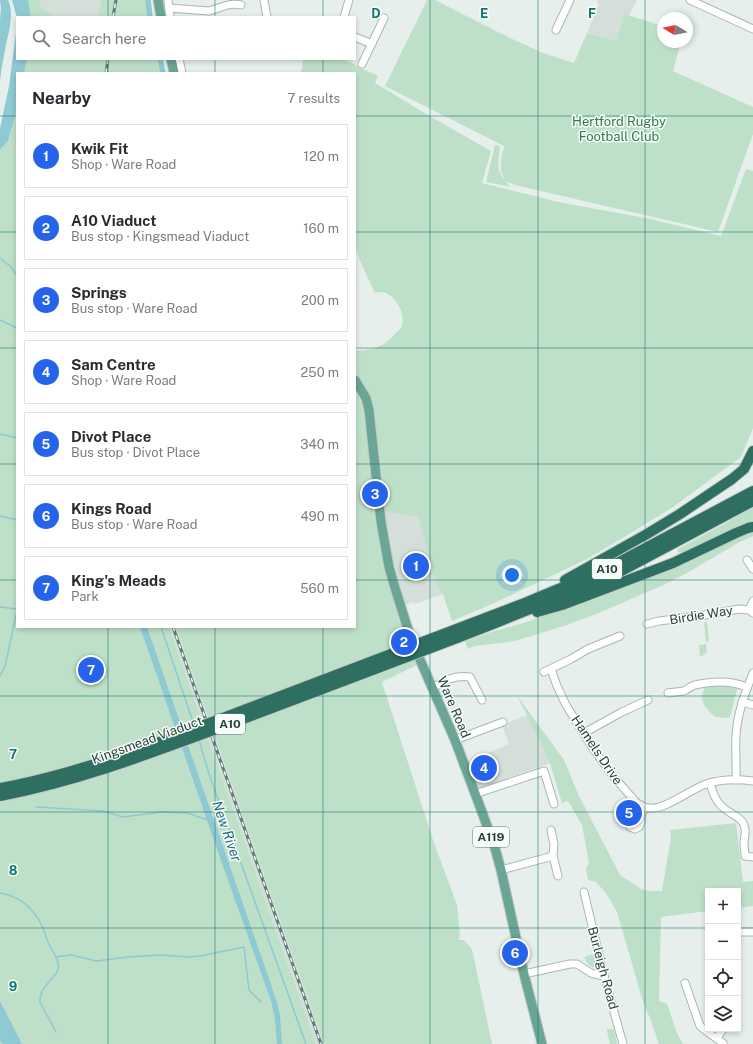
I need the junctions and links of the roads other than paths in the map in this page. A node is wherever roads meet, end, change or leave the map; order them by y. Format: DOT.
graph roads {
  1 [pos="158,0"];
  2 [pos="168,0"];
  3 [pos="264,0"];
  4 [pos="349,0"];
  5 [pos="570,0"];
  6 [pos="690,0"];
  7 [pos="241,5"];
  8 [pos="169,8"];
  9 [pos="161,16"];
  10 [pos="170,16"];
  11 [pos="267,16"];
  12 [pos="344,16"];
  13 [pos="384,18"];
  14 [pos="753,29"];
  15 [pos="556,30"];
  16 [pos="356,37"];
  17 [pos="372,44"];
  18 [pos="171,60"];
  19 [pos="179,60"];
  20 [pos="362,64"];
  21 [pos="174,72"];
  22 [pos="182,72"];
  23 [pos="356,382"];
  24 [pos="753,451"];
  25 [pos="753,491"];
  26 [pos="753,501"];
  27 [pos="753,527"];
  28 [pos="747,560"];
  29 [pos="753,569"];
  30 [pos="753,601"];
  31 [pos="522,604"];
  32 [pos="751,611"];
  33 [pos="498,622"];
  34 [pos="647,624"];
  35 [pos="455,634"];
  36 [pos="620,636"];
  37 [pos="753,672"];
  38 [pos="747,687"];
  39 [pos="432,689"];
  40 [pos="668,693"];
  41 [pos="482,700"];
  42 [pos="648,700"];
  43 [pos="742,702"];
  44 [pos="753,705"];
  45 [pos="503,722"];
  46 [pos="584,733"];
  47 [pos="455,740"];
  48 [pos="736,780"];
  49 [pos="753,781"];
  50 [pos="710,783"];
  51 [pos="0,788"];
  52 [pos="475,794"];
  53 [pos="0,796"];
  54 [pos="554,804"];
  55 [pos="645,808"];
  56 [pos="641,815"];
  57 [pos="551,830"];
  58 [pos="553,856"];
  59 [pos="753,857"];
  60 [pos="501,870"];
  61 [pos="558,876"];
  62 [pos="584,892"];
  63 [pos="741,932"];
  64 [pos="753,932"];
  65 [pos="524,974"];
  66 [pos="604,976"];
  67 [pos="685,983"];
  68 [pos="721,1032"];
  69 [pos="717,1038"];
  70 [pos="723,1043"];
  71 [pos="542,1044"];
  72 [pos="623,1044"];
  1 -- 9 [label="main road"];
  2 -- 8 [label="street"];
  3 -- 11 [label="street"];
  4 -- 12 [label="street"];
  5 -- 15 [label="street"];
  6 -- 14 [label="street"];
  7 -- 8 [label="street"];
  8 -- 10 [label="street"];
  13 -- 17 [label="street"];
  16 -- 17 [label="street"];
  17 -- 20 [label="street"];
  18 -- 21 [label="main road"];
  19 -- 22 [label="street"];
  23 -- 39 [label="main road, Ware Road / A119"];
  24 -- 31 [label="highway"];
  25 -- 31 [label="highway, A10"];
  26 -- 33 [label="highway, A10"];
  27 -- 33 [label="highway"];
  28 -- 29 [label="street"];
  30 -- 32 [label="street"];
  31 -- 35 [label="highway, A10"];
  32 -- 34 [label="street, Birdie Way"];
  33 -- 35 [label="highway, A10"];
  35 -- 51 [label="highway, Kingsmead Viaduct / A10, bridge"];
  35 -- 53 [label="highway, Kingsmead Viaduct / A10, bridge"];
  36 -- 46 [label="street, Hamels Drive"];
  37 -- 38 [label="street"];
  38 -- 40 [label="street"];
  38 -- 43 [label="street"];
  39 -- 41 [label="street"];
  39 -- 47 [label="main road, Ware Road / A119"];
  42 -- 46 [label="street"];
  43 -- 44 [label="street"];
  43 -- 48 [label="street"];
  45 -- 47 [label="street"];
  46 -- 55 [label="street, Hamels Drive"];
  47 -- 52 [label="main road, Ware Road / A119"];
  48 -- 49 [label="street"];
  48 -- 50 [label="street"];
  50 -- 55 [label="street"];
  50 -- 59 [label="street"];
  52 -- 54 [label="street"];
  52 -- 60 [label="main road, Ware Road / A119"];
  55 -- 56 [label="street"];
  57 -- 58 [label="street"];
  58 -- 60 [label="street"];
  58 -- 61 [label="street"];
  60 -- 65 [label="main road, Ware Road / A119"];
  62 -- 66 [label="street, Burleigh Road"];
  63 -- 64 [label="street"];
  65 -- 66 [label="street"];
  65 -- 71 [label="main road, Ware Road / A119"];
  66 -- 72 [label="street, Burleigh Road"];
  67 -- 69 [label="street"];
  68 -- 69 [label="street"];
  69 -- 70 [label="street"];
}
